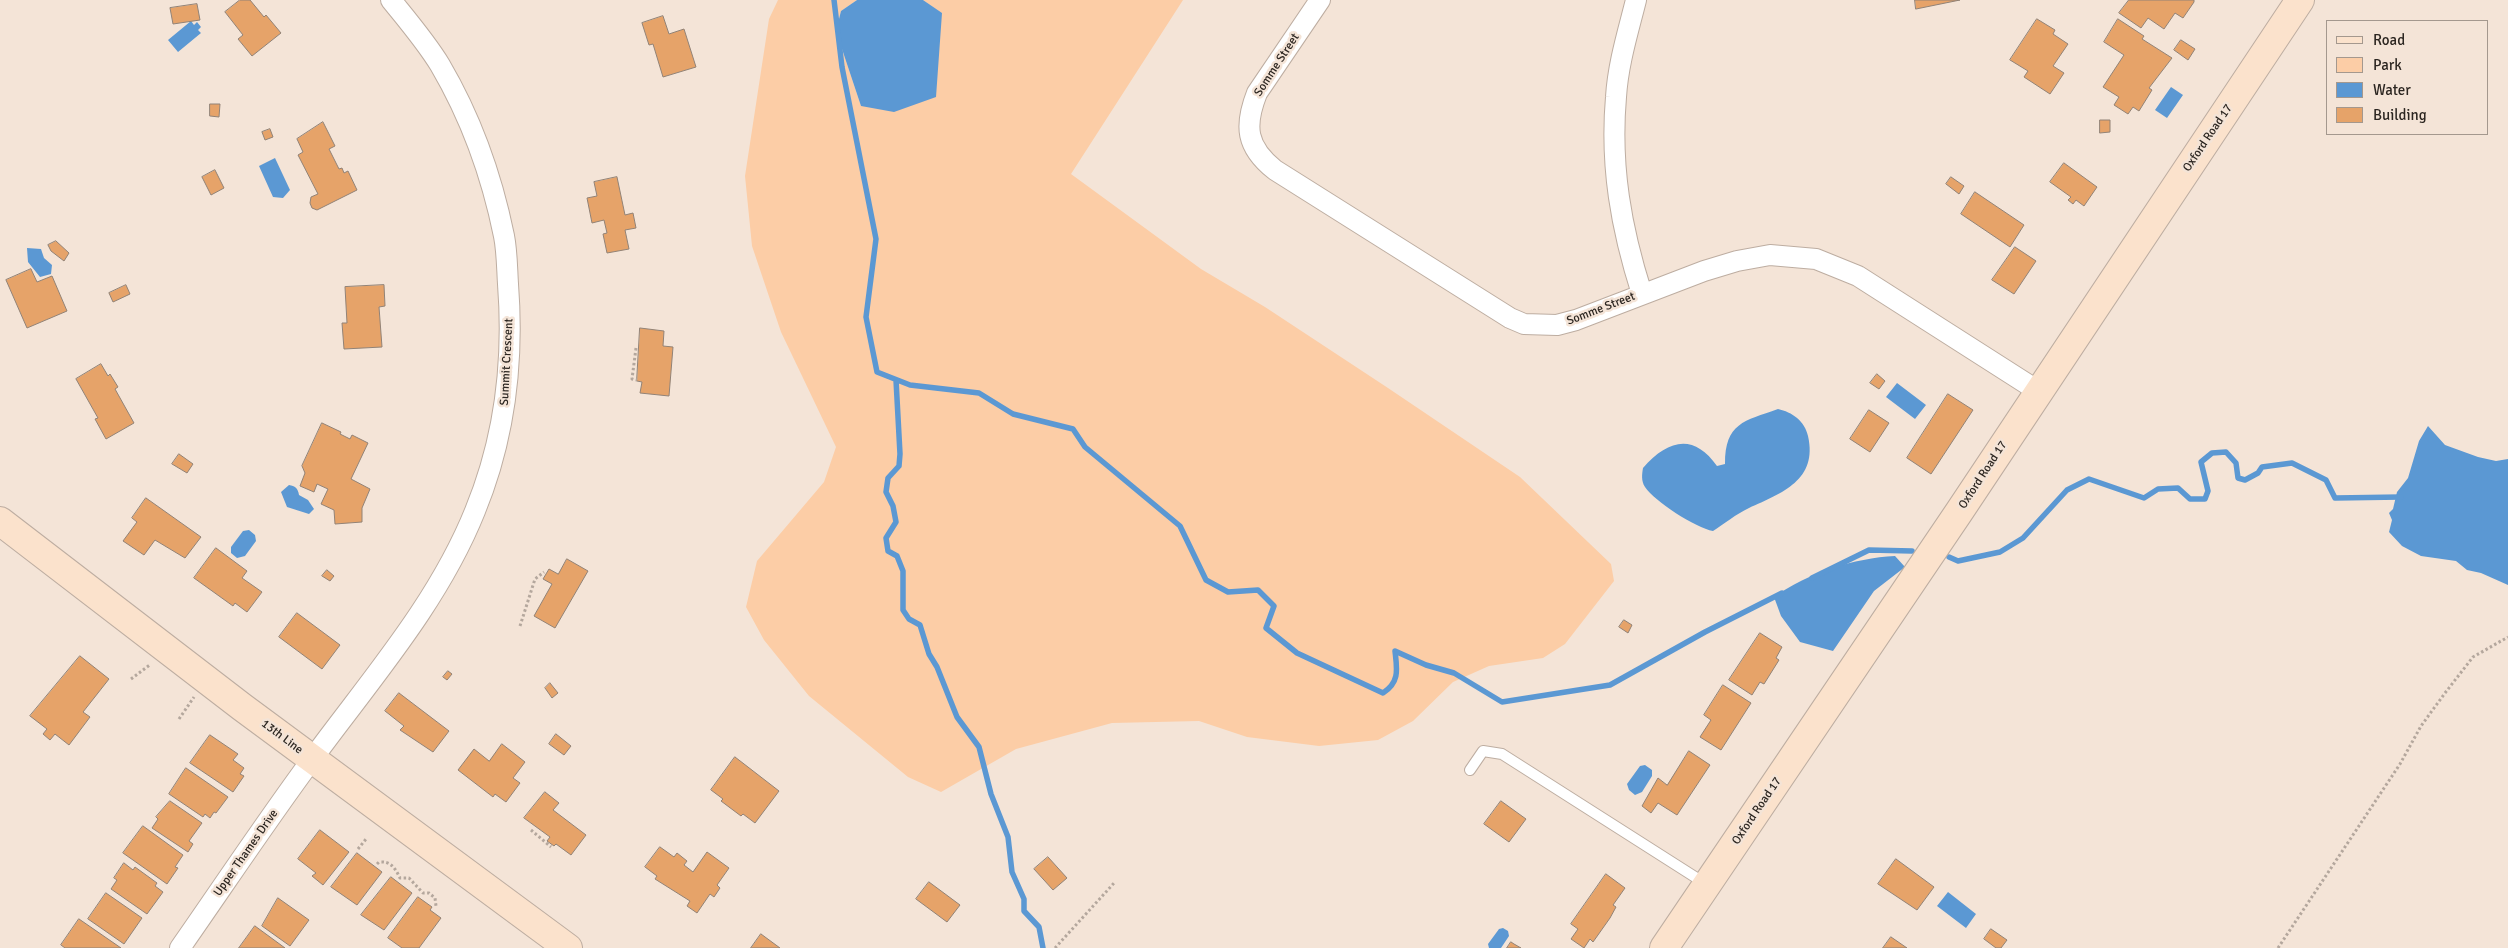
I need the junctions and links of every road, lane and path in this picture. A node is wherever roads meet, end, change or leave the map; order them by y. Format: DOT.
graph roads {
  1 [pos="391,0"];
  2 [pos="1320,0"];
  3 [pos="1636,0"];
  4 [pos="2300,0"];
  5 [pos="1642,294"];
  6 [pos="636,348"];
  7 [pos="637,380"];
  8 [pos="2038,392"];
  9 [pos="0,521"];
  10 [pos="544,572"];
  11 [pos="520,626"];
  12 [pos="2508,637"];
  13 [pos="312,759"];
  14 [pos="1470,770"];
  15 [pos="531,830"];
  16 [pos="366,839"];
  17 [pos="551,847"];
  18 [pos="358,849"];
  19 [pos="377,864"];
  20 [pos="1115,882"];
  21 [pos="1707,884"];
  22 [pos="436,906"];
  23 [pos="180,948"];
  24 [pos="568,948"];
  25 [pos="1055,948"];
  26 [pos="1664,948"];
  27 [pos="2278,948"];
  1 -- 13 [label="street, Summit Crescent"];
  2 -- 5 [label="street, Somme Street"];
  3 -- 5 [label="street"];
  4 -- 8 [label="main road, Oxford Road 17"];
  5 -- 8 [label="street, Somme Street"];
  6 -- 7 [label="path"];
  8 -- 21 [label="main road, Oxford Road 17"];
  9 -- 13 [label="main road, 13th Line"];
  10 -- 11 [label="path"];
  12 -- 27 [label="path"];
  13 -- 23 [label="street, Upper Thames Drive"];
  13 -- 24 [label="main road, 13th Line"];
  14 -- 21 [label="lane"];
  15 -- 17 [label="path"];
  16 -- 18 [label="path"];
  19 -- 22 [label="path"];
  20 -- 25 [label="path"];
  21 -- 26 [label="main road, Oxford Road 17"];
}
